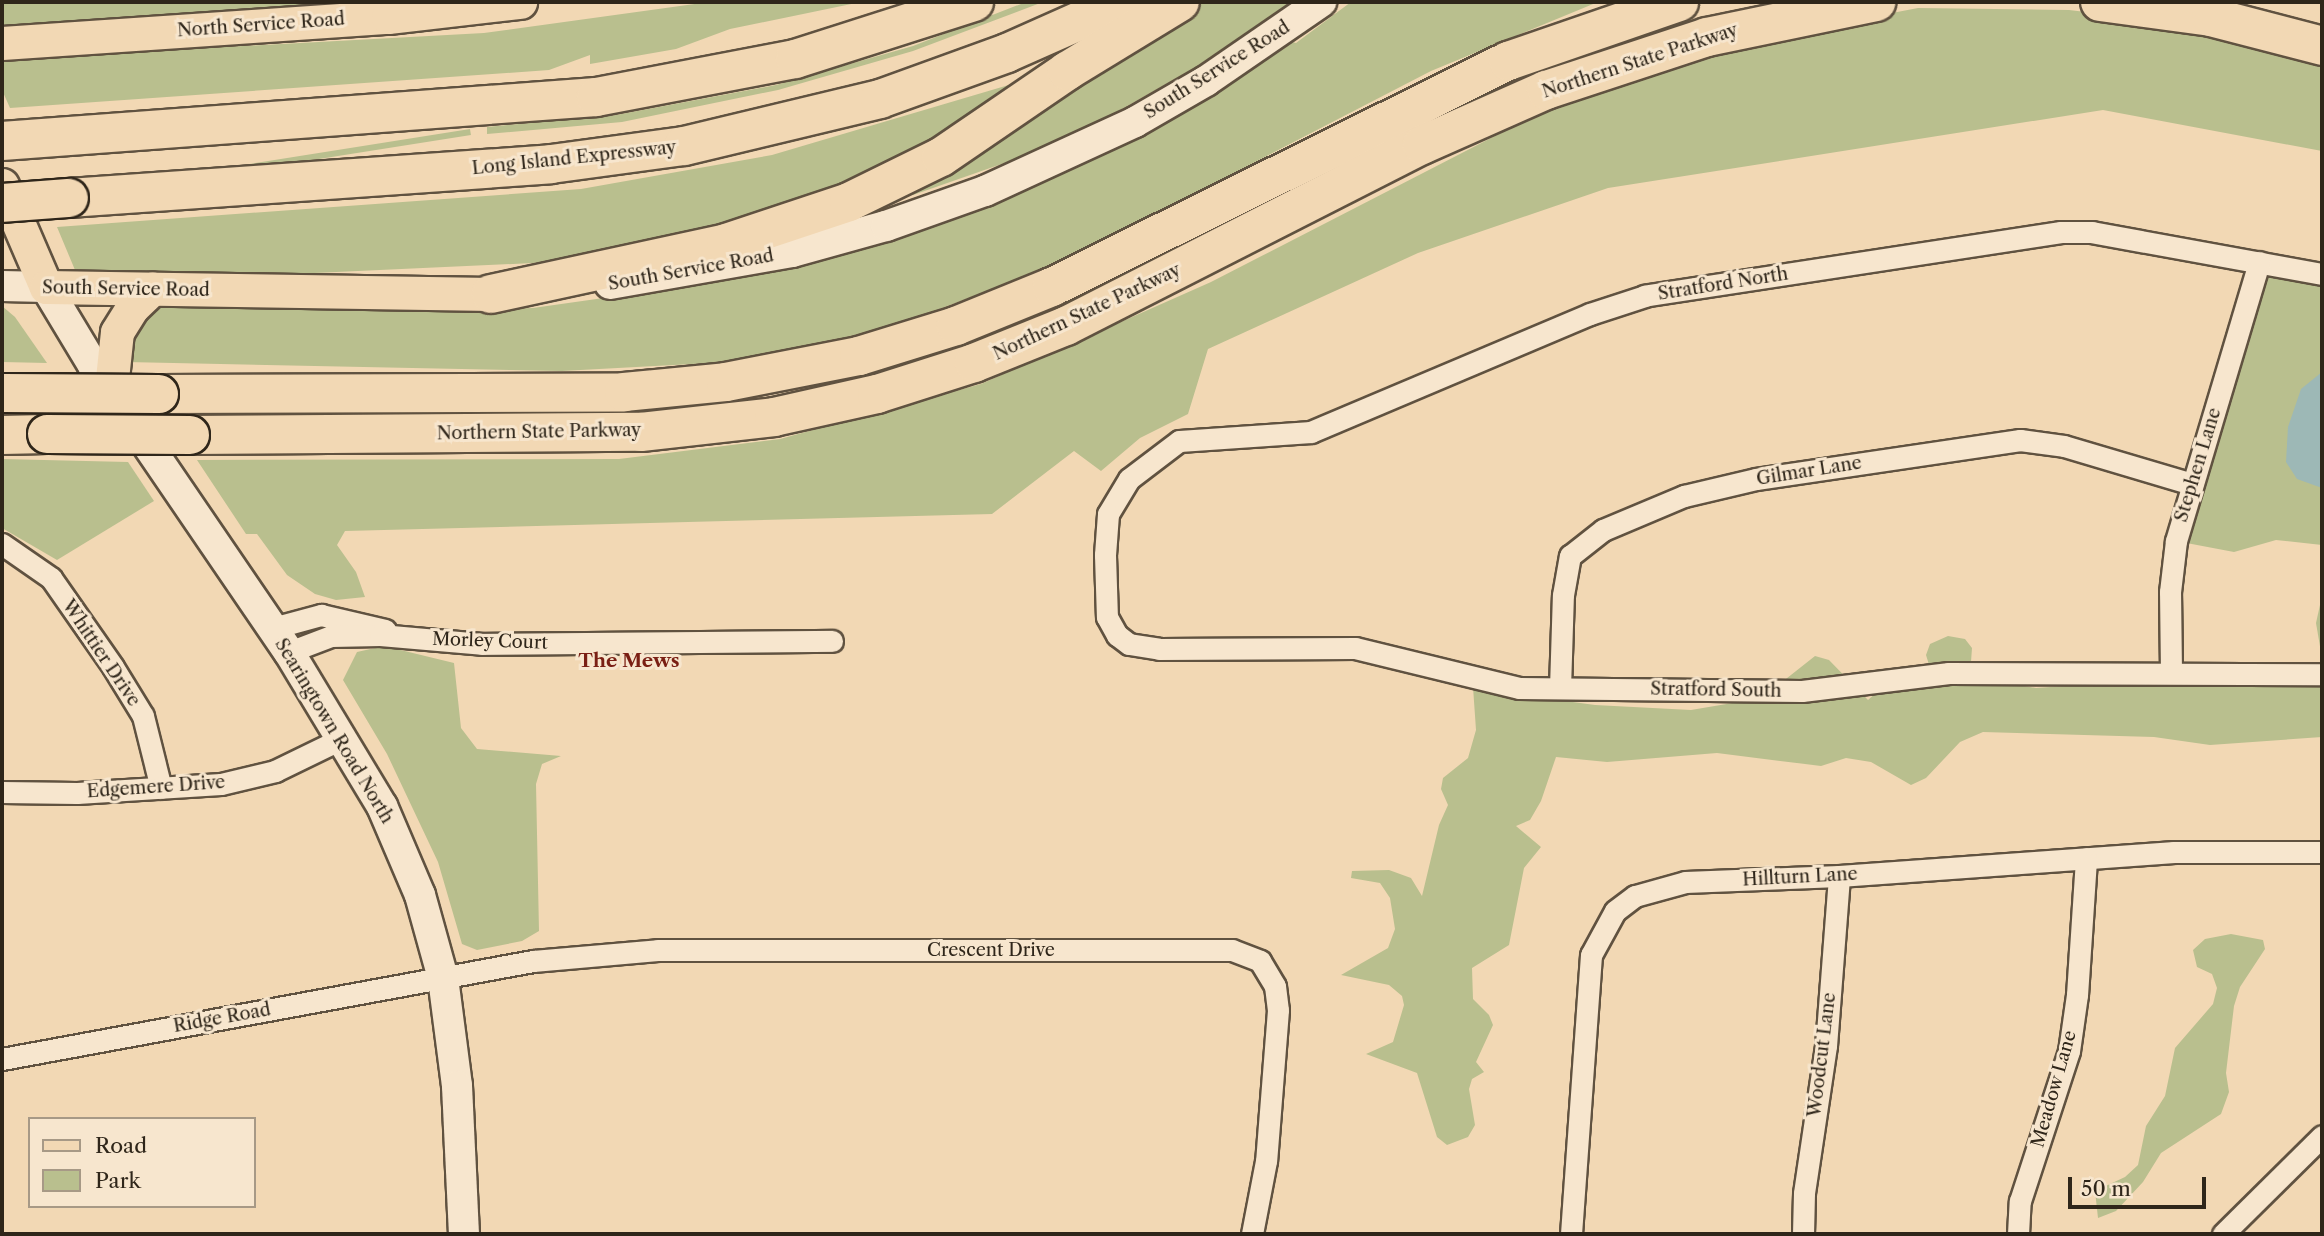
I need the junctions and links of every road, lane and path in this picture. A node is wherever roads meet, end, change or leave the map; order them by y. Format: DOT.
graph roads {
  1 [pos="520,2"];
  2 [pos="974,2"];
  3 [pos="1122,2"];
  4 [pos="1180,2"];
  5 [pos="1321,2"];
  6 [pos="1679,2"];
  7 [pos="1876,2"];
  8 [pos="2100,2"];
  9 [pos="2,43"];
  10 [pos="2322,46"];
  11 [pos="2,141"];
  12 [pos="2,185"];
  13 [pos="2,203"];
  14 [pos="2259,262"];
  15 [pos="2322,274"];
  16 [pos="2,286"];
  17 [pos="46,287"];
  18 [pos="152,289"];
  19 [pos="491,294"];
  20 [pos="111,388"];
  21 [pos="3,393"];
  22 [pos="2,435"];
  23 [pos="2192,484"];
  24 [pos="2,544"];
  25 [pos="1117,635"];
  26 [pos="399,636"];
  27 [pos="281,640"];
  28 [pos="832,641"];
  29 [pos="2171,672"];
  30 [pos="2322,674"];
  31 [pos="1560,688"];
  32 [pos="343,738"];
  33 [pos="160,788"];
  34 [pos="2,792"];
  35 [pos="2322,852"];
  36 [pos="2086,858"];
  37 [pos="1839,876"];
  38 [pos="443,978"];
  39 [pos="2,1059"];
  40 [pos="2322,1136"];
  41 [pos="464,1234"];
  42 [pos="1252,1234"];
  43 [pos="1571,1234"];
  44 [pos="1803,1234"];
  45 [pos="2018,1234"];
  46 [pos="2223,1234"];
  1 -- 9 [label="main road, North Service Road"];
  2 -- 11 [label="highway"];
  3 -- 13 [label="highway, Long Island Expressway, bridge"];
  4 -- 19 [label="highway"];
  5 -- 19 [label="main road, South Service Road"];
  6 -- 21 [label="highway, bridge"];
  7 -- 22 [label="highway, Northern State Parkway, bridge"];
  8 -- 10 [label="highway"];
  12 -- 17 [label="main road"];
  14 -- 15 [label="street, Stratford North"];
  14 -- 23 [label="street, Stephen Lane"];
  14 -- 25 [label="street, Stratford North"];
  16 -- 17 [label="main road, South Service Road"];
  17 -- 18 [label="main road, South Service Road"];
  17 -- 20 [label="main road, Searingtown Road North"];
  18 -- 19 [label="main road, South Service Road"];
  18 -- 20 [label="main road"];
  20 -- 27 [label="main road, Searingtown Road North"];
  23 -- 29 [label="street, Stephen Lane"];
  23 -- 31 [label="street, Gilmar Lane"];
  24 -- 33 [label="street, Whittier Drive"];
  25 -- 31 [label="street, Stratford South"];
  26 -- 27 [label="street, Morley Court"];
  26 -- 27 [label="street, Morley Court"];
  26 -- 28 [label="street, Morley Court"];
  27 -- 32 [label="main road, Searingtown Road North"];
  29 -- 30 [label="street, Stratford South"];
  29 -- 31 [label="street, Stratford South"];
  32 -- 33 [label="street, Edgemere Drive"];
  32 -- 38 [label="main road, Searingtown Road North"];
  33 -- 34 [label="street, Edgemere Drive"];
  35 -- 36 [label="street, Hillturn Lane"];
  36 -- 37 [label="street, Hillturn Lane"];
  36 -- 45 [label="street, Meadow Lane"];
  37 -- 43 [label="street, Hillturn Lane"];
  37 -- 44 [label="street, Woodcut Lane"];
  38 -- 39 [label="street, Ridge Road"];
  38 -- 41 [label="main road, Searingtown Road North"];
  38 -- 42 [label="street, Crescent Drive"];
  40 -- 46 [label="street"];
}
